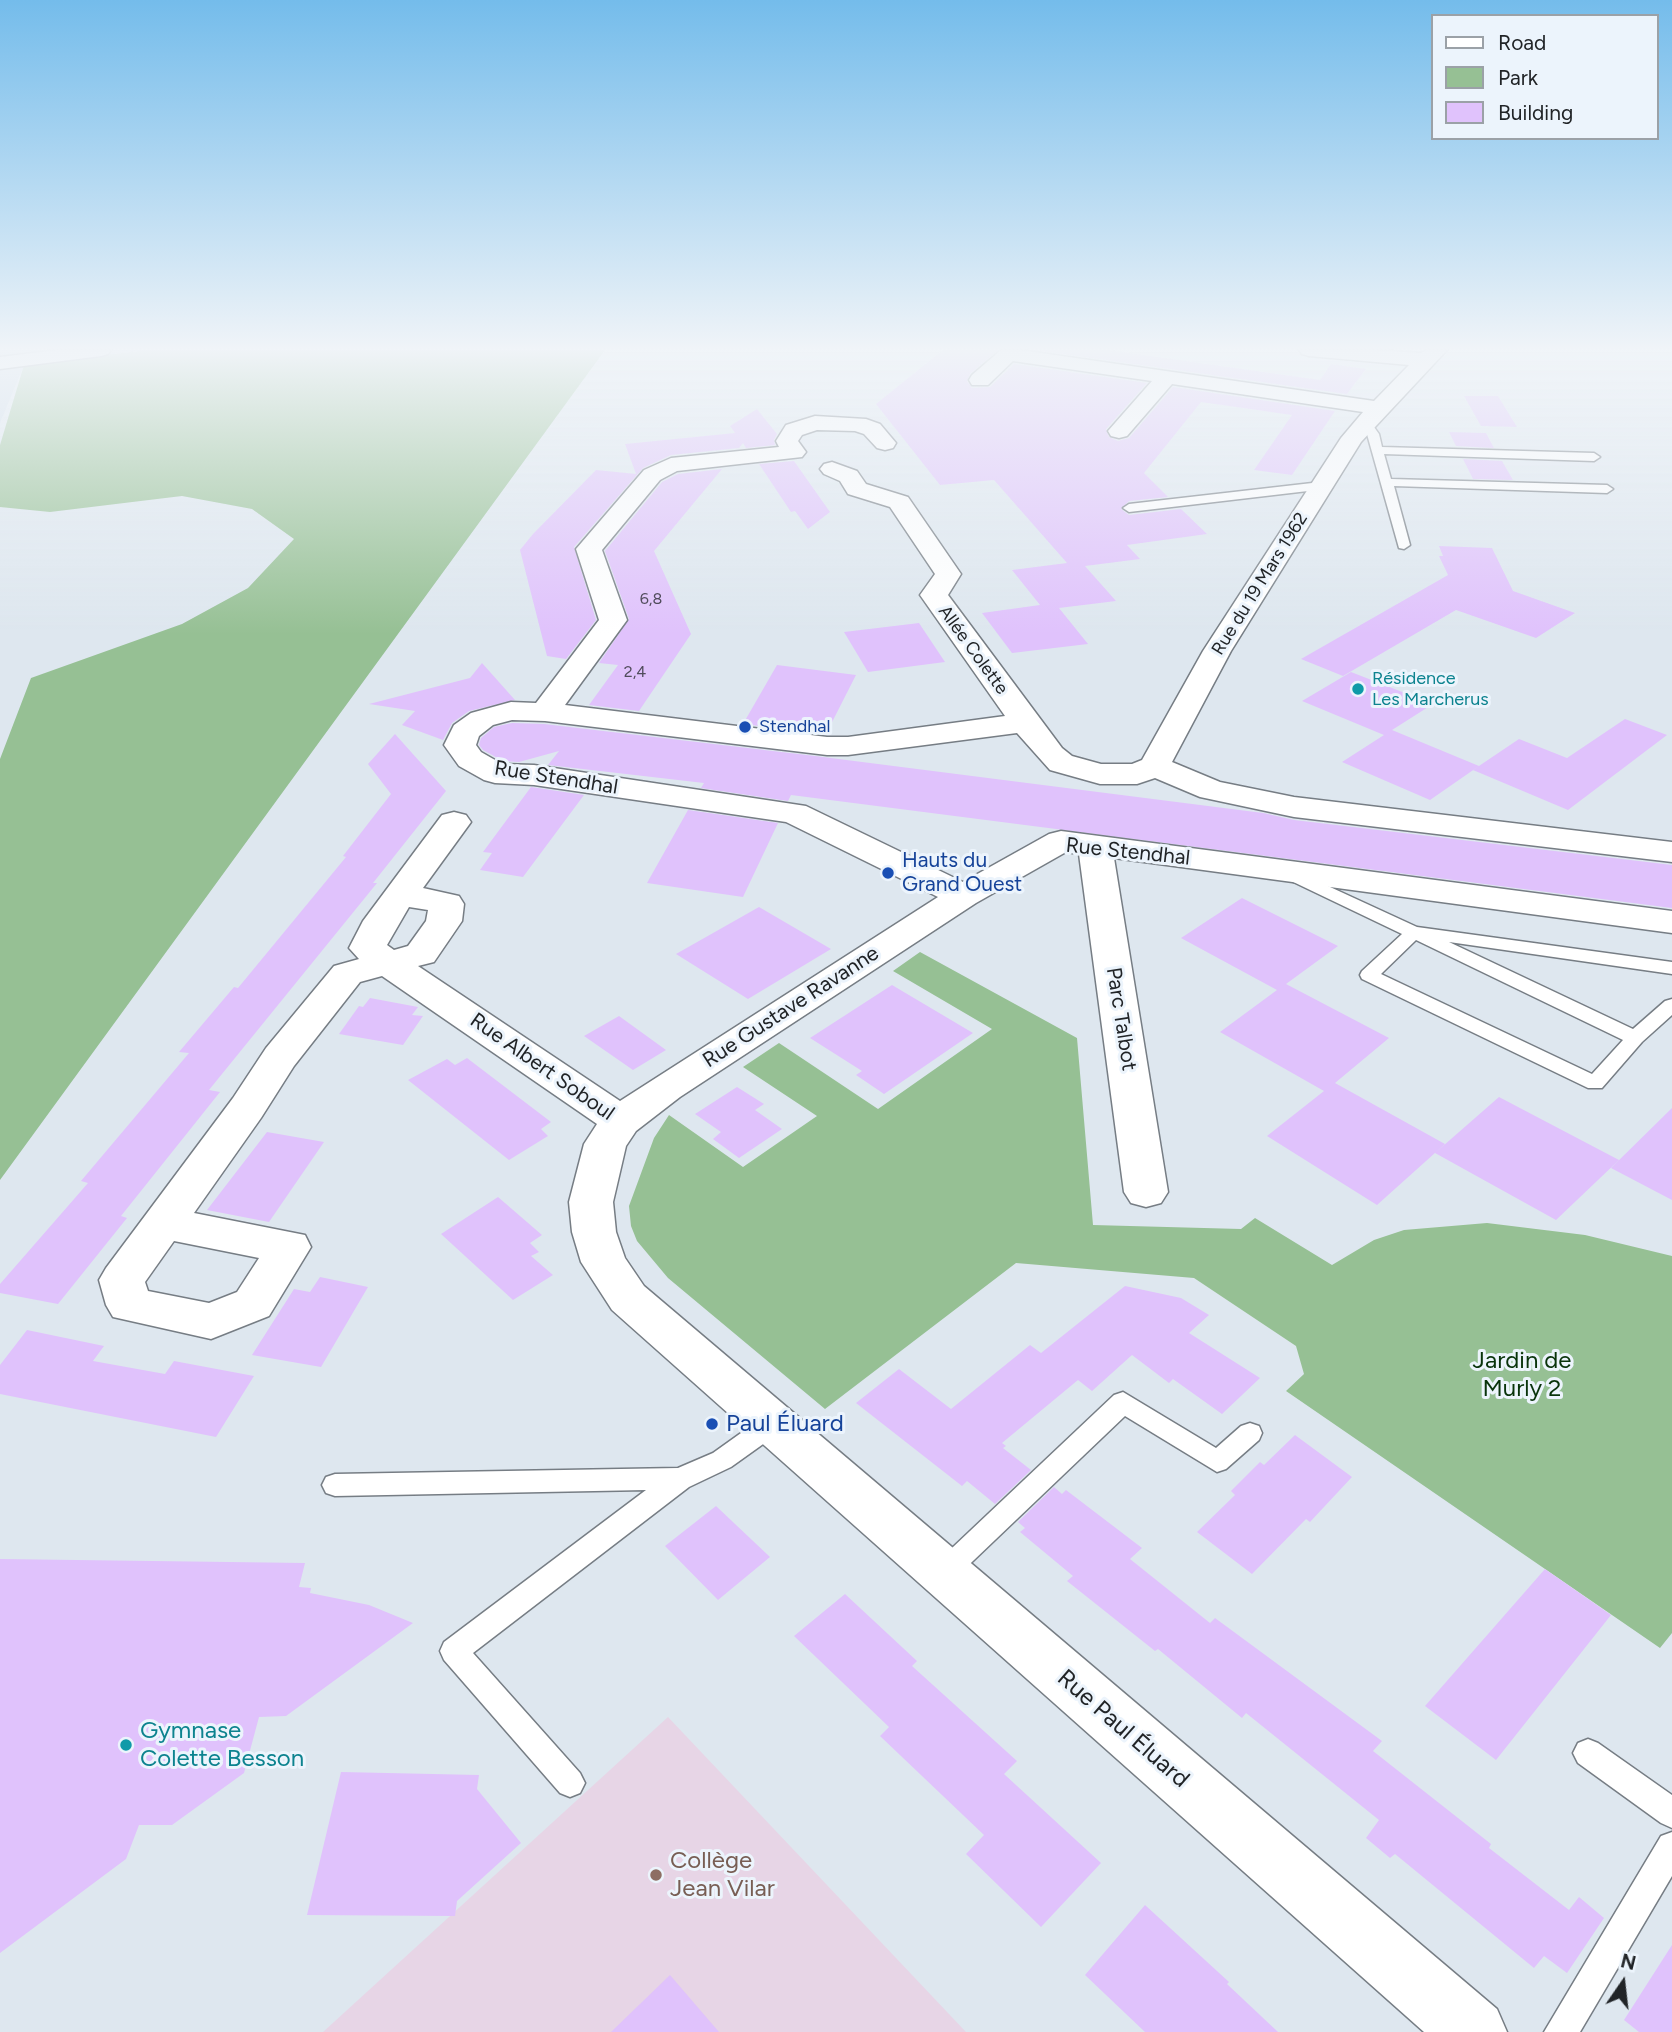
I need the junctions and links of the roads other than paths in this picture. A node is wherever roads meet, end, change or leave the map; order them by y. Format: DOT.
graph roads {
  1 [pos="789,445"];
  2 [pos="1351,445"];
  3 [pos="1376,445"];
  4 [pos="1378,450"];
  5 [pos="1594,457"];
  6 [pos="832,469"];
  7 [pos="1387,482"];
  8 [pos="1321,486"];
  9 [pos="1607,489"];
  10 [pos="1129,508"];
  11 [pos="1404,545"];
  12 [pos="545,712"];
  13 [pos="1025,723"];
  14 [pos="1154,766"];
  15 [pos="454,822"];
  16 [pos="1095,845"];
  17 [pos="1672,852"];
  18 [pos="1284,870"];
  19 [pos="401,895"];
  20 [pos="964,896"];
  21 [pos="1672,922"];
  22 [pos="1414,932"];
  23 [pos="387,963"];
  24 [pos="1672,968"];
  25 [pos="1672,1005"];
  26 [pos="1635,1038"];
  27 [pos="621,1121"];
  28 [pos="1146,1192"];
  29 [pos="163,1223"];
  30 [pos="771,1425"];
  31 [pos="1250,1433"];
  32 [pos="680,1479"];
  33 [pos="335,1485"];
  34 [pos="943,1574"];
  35 [pos="1588,1754"];
  36 [pos="570,1783"];
  37 [pos="1672,1813"];
  38 [pos="1672,1847"];
  39 [pos="1474,2032"];
  40 [pos="1561,2032"];
  1 -- 12 [label="street"];
  2 -- 8 [label="street, Rue du 19 Mars 1962"];
  3 -- 4 [label="lane"];
  4 -- 5 [label="lane"];
  4 -- 7 [label="lane"];
  6 -- 13 [label="street, Allée Colette"];
  7 -- 9 [label="lane"];
  7 -- 11 [label="lane"];
  8 -- 10 [label="lane"];
  8 -- 14 [label="street, Rue du 19 Mars 1962"];
  12 -- 13 [label="street, Rue Stendhal"];
  12 -- 20 [label="street, Rue Stendhal"];
  13 -- 14 [label="street"];
  14 -- 17 [label="street"];
  15 -- 19 [label="street, Rue Albert Soboul"];
  16 -- 18 [label="street, Rue Stendhal"];
  16 -- 20 [label="street, Rue Stendhal"];
  16 -- 28 [label="street, Parc Talbot"];
  18 -- 21 [label="street, Rue Stendhal"];
  18 -- 22 [label="lane"];
  19 -- 23 [label="street, Rue Albert Soboul"];
  19 -- 23 [label="street"];
  20 -- 27 [label="street, Rue Gustave Ravanne"];
  22 -- 24 [label="lane"];
  22 -- 26 [label="lane"];
  22 -- 26 [label="lane"];
  23 -- 27 [label="street, Rue Albert Soboul"];
  23 -- 29 [label="street"];
  25 -- 26 [label="lane"];
  27 -- 30 [label="street, Rue Albert Soboul"];
  30 -- 32 [label="lane"];
  30 -- 34 [label="street, Rue Paul Éluard"];
  31 -- 34 [label="lane"];
  32 -- 33 [label="lane"];
  32 -- 36 [label="lane"];
  34 -- 39 [label="street, Rue Paul Éluard"];
  35 -- 37 [label="lane"];
  38 -- 40 [label="lane"];
}
